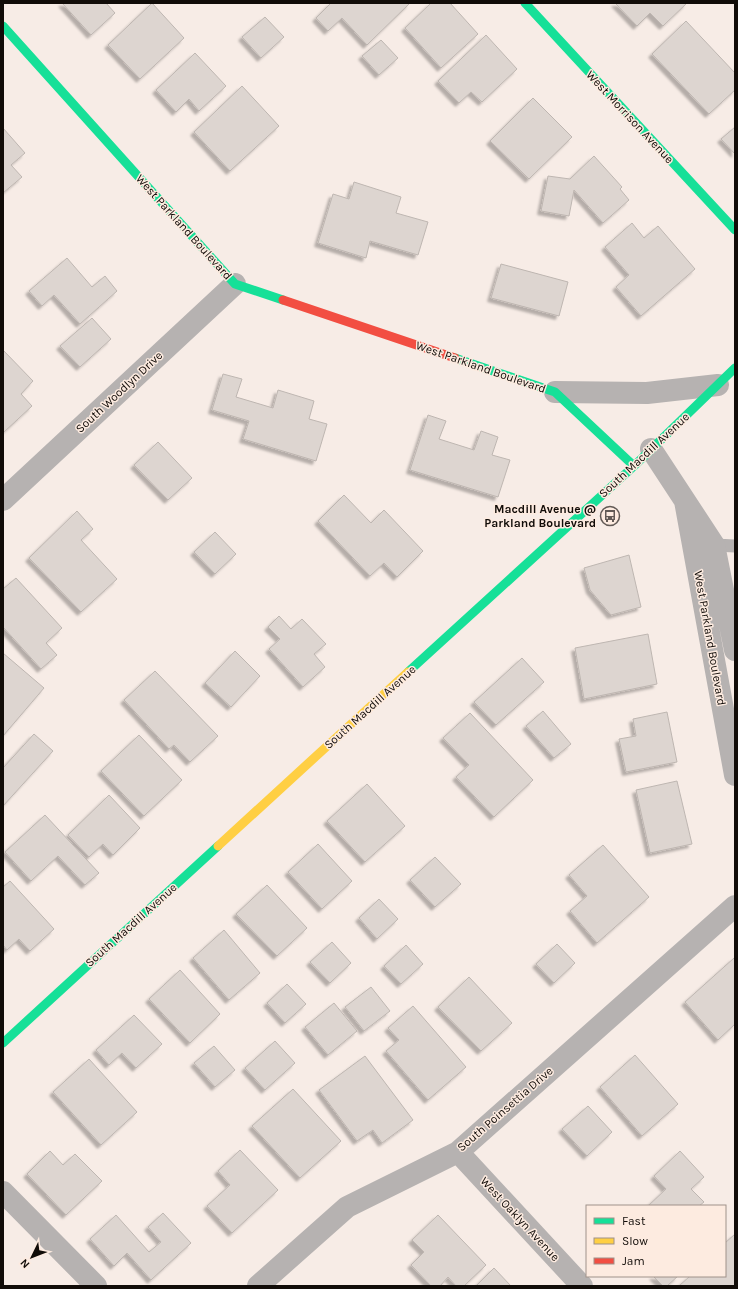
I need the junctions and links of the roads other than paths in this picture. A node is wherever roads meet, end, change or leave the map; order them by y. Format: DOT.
graph roads {
  1 [pos="525,3"];
  2 [pos="3,26"];
  3 [pos="735,230"];
  4 [pos="235,284"];
  5 [pos="735,368"];
  6 [pos="718,385"];
  7 [pos="555,392"];
  8 [pos="651,449"];
  9 [pos="634,466"];
  10 [pos="3,500"];
  11 [pos="684,501"];
  12 [pos="714,545"];
  13 [pos="735,546"];
  14 [pos="735,650"];
  15 [pos="735,775"];
  16 [pos="735,906"];
  17 [pos="3,1043"];
  18 [pos="458,1152"];
  19 [pos="3,1192"];
  20 [pos="96,1286"];
  21 [pos="258,1286"];
  22 [pos="582,1286"];
  1 -- 3 [label="street, West Morrison Avenue"];
  2 -- 4 [label="street, West Parkland Boulevard"];
  4 -- 7 [label="street, West Parkland Boulevard"];
  4 -- 10 [label="street, South Woodlyn Drive"];
  5 -- 6 [label="street, South Macdill Avenue"];
  6 -- 7 [label="street, West Parkland Boulevard"];
  6 -- 8 [label="street, South Macdill Avenue"];
  7 -- 9 [label="street, West Parkland Boulevard"];
  8 -- 9 [label="street, South Macdill Avenue"];
  8 -- 11 [label="street, West Parkland Boulevard"];
  9 -- 17 [label="street, South Macdill Avenue"];
  11 -- 12 [label="street, West Parkland Boulevard"];
  11 -- 15 [label="street, West Parkland Boulevard"];
  12 -- 13 [label="lane"];
  12 -- 14 [label="street, West Parkland Boulevard"];
  16 -- 18 [label="street, South Poinsettia Drive"];
  18 -- 21 [label="street, South Poinsettia Drive"];
  18 -- 22 [label="street, West Oaklyn Avenue"];
  19 -- 20 [label="street"];
}
